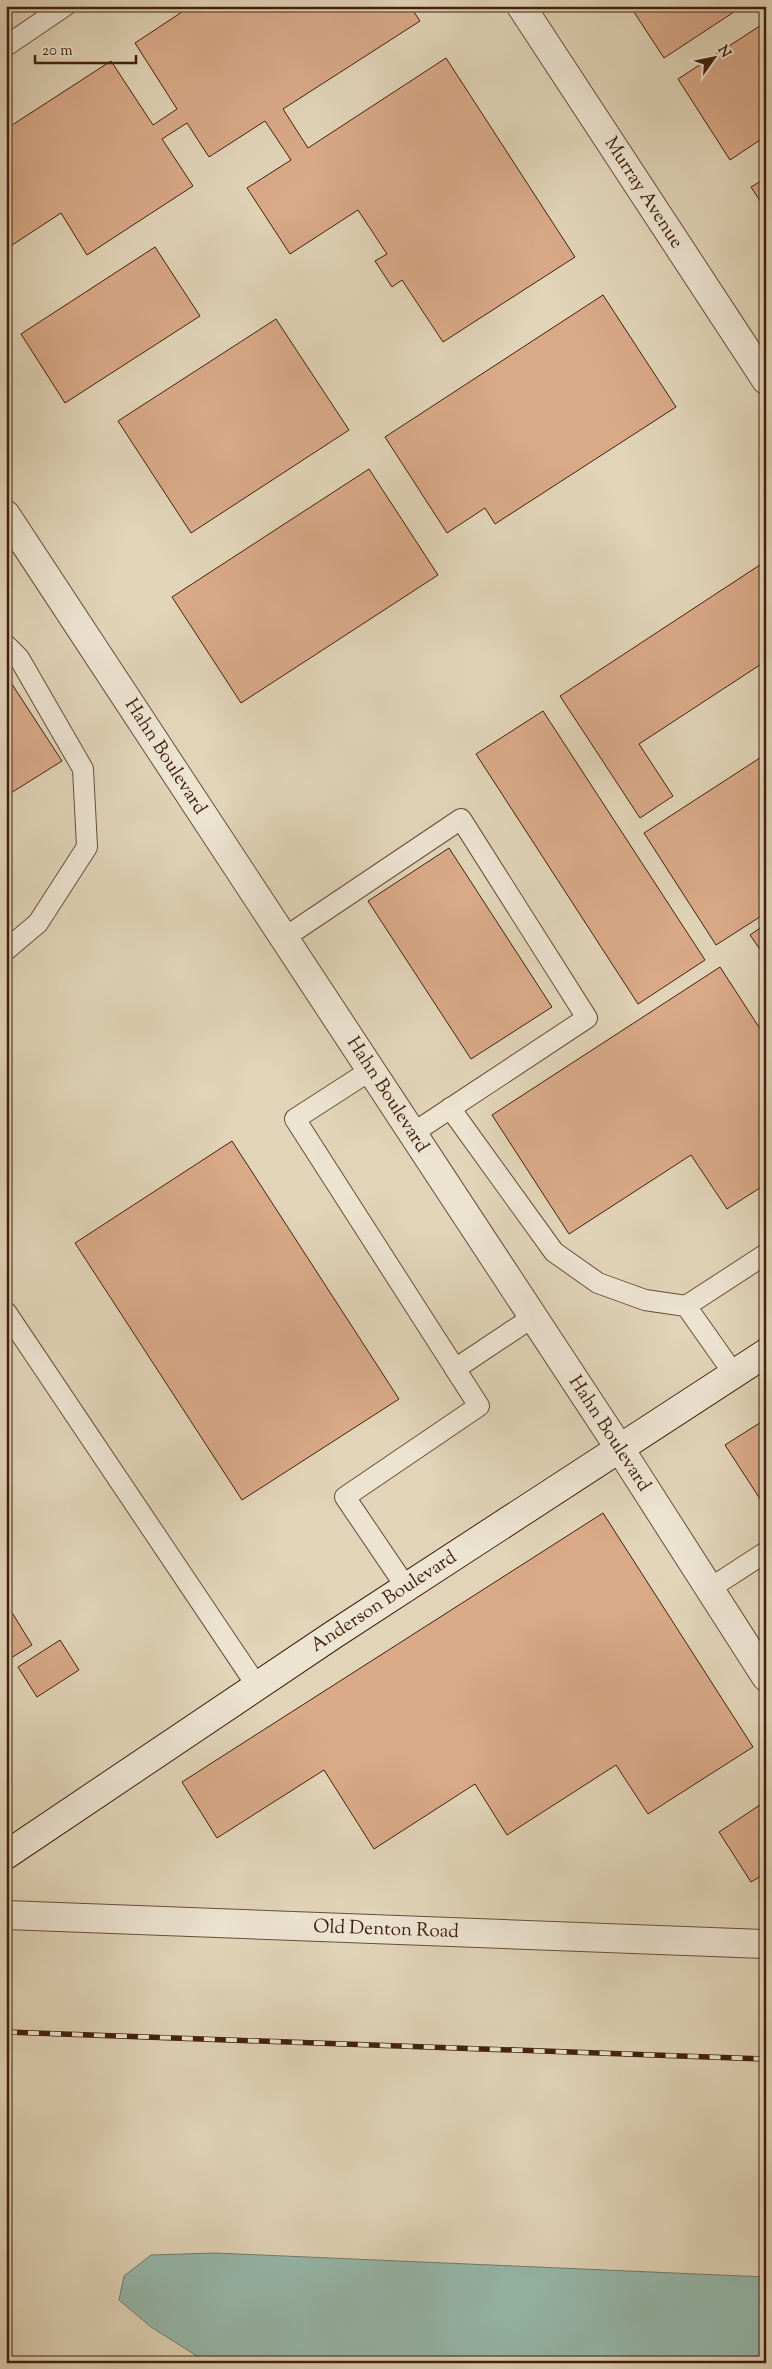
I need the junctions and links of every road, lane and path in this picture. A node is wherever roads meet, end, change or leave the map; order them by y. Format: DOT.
graph roads {
  1 [pos="65,6"];
  2 [pos="521,6"];
  3 [pos="6,46"];
  4 [pos="766,380"];
  5 [pos="6,515"];
  6 [pos="6,645"];
  7 [pos="284,938"];
  8 [pos="6,950"];
  9 [pos="371,1070"];
  10 [pos="450,1108"];
  11 [pos="413,1133"];
  12 [pos="766,1254"];
  13 [pos="686,1306"];
  14 [pos="6,1312"];
  15 [pos="533,1317"];
  16 [pos="766,1354"];
  17 [pos="455,1369"];
  18 [pos="734,1374"];
  19 [pos="620,1449"];
  20 [pos="766,1552"];
  21 [pos="406,1587"];
  22 [pos="709,1589"];
  23 [pos="766,1677"];
  24 [pos="257,1686"];
  25 [pos="6,1854"];
  26 [pos="6,1915"];
  27 [pos="766,1944"];
  1 -- 3 [label="lane"];
  2 -- 4 [label="street, Murray Avenue"];
  5 -- 7 [label="street, Hahn Boulevard"];
  6 -- 8 [label="lane"];
  7 -- 9 [label="street, Hahn Boulevard"];
  7 -- 10 [label="lane"];
  9 -- 11 [label="street, Hahn Boulevard"];
  9 -- 17 [label="lane"];
  10 -- 11 [label="lane"];
  10 -- 13 [label="lane"];
  11 -- 15 [label="street, Hahn Boulevard"];
  12 -- 13 [label="lane"];
  13 -- 18 [label="lane"];
  14 -- 24 [label="lane"];
  15 -- 17 [label="lane"];
  15 -- 19 [label="street, Hahn Boulevard"];
  16 -- 18 [label="street, Anderson Boulevard"];
  17 -- 21 [label="lane"];
  18 -- 19 [label="street, Anderson Boulevard"];
  19 -- 21 [label="street, Anderson Boulevard"];
  19 -- 22 [label="street, Hahn Boulevard"];
  20 -- 22 [label="lane"];
  21 -- 24 [label="street, Anderson Boulevard"];
  22 -- 23 [label="street, Hahn Boulevard"];
  24 -- 25 [label="street, Anderson Boulevard"];
  26 -- 27 [label="street, Old Denton Road"];
}
